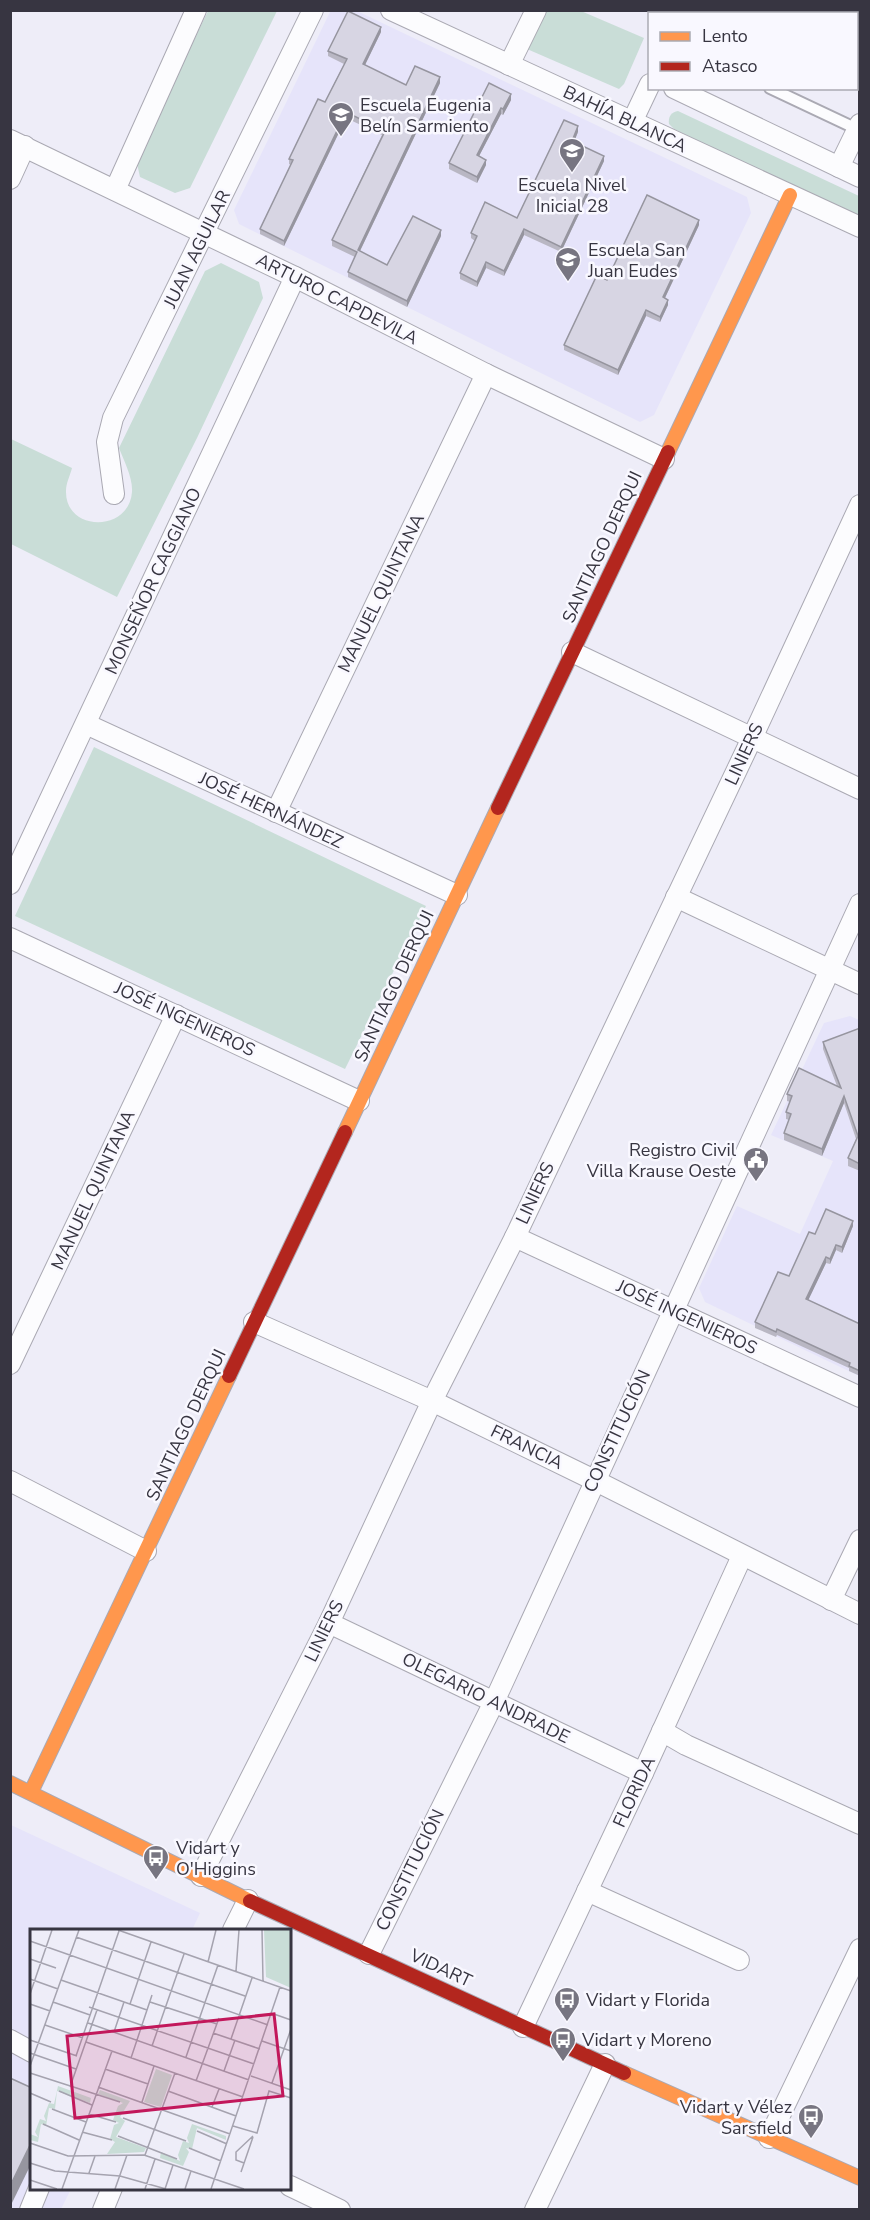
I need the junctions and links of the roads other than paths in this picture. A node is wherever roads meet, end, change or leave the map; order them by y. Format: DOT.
graph roads {
  1 [pos="196,10"];
  2 [pos="313,10"];
  3 [pos="391,10"];
  4 [pos="536,10"];
  5 [pos="509,65"];
  6 [pos="648,88"];
  7 [pos="678,90"];
  8 [pos="774,90"];
  9 [pos="632,122"];
  10 [pos="859,128"];
  11 [pos="18,143"];
  12 [pos="839,167"];
  13 [pos="860,177"];
  14 [pos="10,179"];
  15 [pos="115,190"];
  16 [pos="789,195"];
  17 [pos="860,227"];
  18 [pos="205,234"];
  19 [pos="295,277"];
  20 [pos="486,374"];
  21 [pos="664,459"];
  22 [pos="114,494"];
  23 [pos="860,505"];
  24 [pos="572,652"];
  25 [pos="86,724"];
  26 [pos="752,738"];
  27 [pos="860,789"];
  28 [pos="276,812"];
  29 [pos="10,884"];
  30 [pos="457,895"];
  31 [pos="676,897"];
  32 [pos="860,904"];
  33 [pos="10,938"];
  34 [pos="829,969"];
  35 [pos="860,984"];
  36 [pos="176,1015"];
  37 [pos="359,1101"];
  38 [pos="514,1237"];
  39 [pos="673,1311"];
  40 [pos="254,1322"];
  41 [pos="10,1365"];
  42 [pos="860,1397"];
  43 [pos="432,1401"];
  44 [pos="594,1480"];
  45 [pos="10,1481"];
  46 [pos="860,1540"];
  47 [pos="146,1551"];
  48 [pos="742,1556"];
  49 [pos="831,1600"];
  50 [pos="860,1614"];
  51 [pos="329,1623"];
  52 [pos="494,1702"];
  53 [pos="662,1731"];
  54 [pos="643,1773"];
  55 [pos="10,1783"];
  56 [pos="31,1792"];
  57 [pos="860,1824"];
  58 [pos="201,1876"];
  59 [pos="587,1891"];
  60 [pos="248,1900"];
  61 [pos="234,1929"];
  62 [pos="860,1948"];
  63 [pos="369,1954"];
  64 [pos="739,1960"];
  65 [pos="523,2026"];
  66 [pos="10,2040"];
  67 [pos="30,2051"];
  68 [pos="605,2064"];
  69 [pos="769,2138"];
  70 [pos="860,2178"];
  71 [pos="291,2187"];
  72 [pos="38,2190"];
  73 [pos="111,2190"];
  74 [pos="327,2207"];
  75 [pos="30,2210"];
  76 [pos="103,2210"];
  77 [pos="535,2210"];
  1 -- 15 [label="street"];
  2 -- 18 [label="street, JUAN AGUILAR"];
  3 -- 5 [label="street, BAHÍA BLANCA"];
  4 -- 5 [label="street"];
  5 -- 9 [label="street, BAHÍA BLANCA"];
  6 -- 9 [label="street"];
  7 -- 12 [label="street"];
  8 -- 10 [label="lane"];
  9 -- 16 [label="street, BAHÍA BLANCA"];
  10 -- 12 [label="street"];
  11 -- 14 [label="street"];
  11 -- 15 [label="street, ARTURO CAPDEVILA"];
  12 -- 13 [label="street"];
  15 -- 18 [label="street, ARTURO CAPDEVILA"];
  16 -- 17 [label="street, BAHÍA BLANCA"];
  16 -- 21 [label="street, SANTIAGO DERQUI"];
  18 -- 19 [label="street, ARTURO CAPDEVILA"];
  18 -- 22 [label="street, JUAN AGUILAR"];
  19 -- 20 [label="street, ARTURO CAPDEVILA"];
  19 -- 25 [label="street, MONSEÑOR CAGGIANO"];
  20 -- 21 [label="street, ARTURO CAPDEVILA"];
  20 -- 28 [label="street, MANUEL QUINTANA"];
  21 -- 24 [label="street, SANTIAGO DERQUI"];
  23 -- 26 [label="street, LINIERS"];
  24 -- 26 [label="street"];
  24 -- 30 [label="street, SANTIAGO DERQUI"];
  25 -- 28 [label="street, JOSÉ HERNÁNDEZ"];
  25 -- 29 [label="street, MONSEÑOR CAGGIANO"];
  26 -- 27 [label="street"];
  26 -- 31 [label="street, LINIERS"];
  28 -- 30 [label="street, JOSÉ HERNÁNDEZ"];
  30 -- 37 [label="street, SANTIAGO DERQUI"];
  31 -- 34 [label="street"];
  31 -- 38 [label="street, LINIERS"];
  32 -- 34 [label="street, CONSTITUCIÓN"];
  33 -- 36 [label="street, JOSÉ INGENIEROS"];
  34 -- 35 [label="street"];
  34 -- 39 [label="street, CONSTITUCIÓN"];
  36 -- 37 [label="street, JOSÉ INGENIEROS"];
  36 -- 41 [label="street, MANUEL QUINTANA"];
  37 -- 40 [label="street, SANTIAGO DERQUI"];
  38 -- 39 [label="street, JOSÉ INGENIEROS"];
  38 -- 43 [label="street, LINIERS"];
  39 -- 42 [label="street, JOSÉ INGENIEROS"];
  39 -- 44 [label="street, CONSTITUCIÓN"];
  40 -- 43 [label="street, FRANCIA"];
  40 -- 47 [label="street, SANTIAGO DERQUI"];
  43 -- 44 [label="street, FRANCIA"];
  43 -- 51 [label="street, LINIERS"];
  44 -- 48 [label="street, FRANCIA"];
  44 -- 52 [label="street, CONSTITUCIÓN"];
  45 -- 47 [label="street"];
  46 -- 49 [label="street"];
  47 -- 56 [label="street, SANTIAGO DERQUI"];
  48 -- 49 [label="street, FRANCIA"];
  48 -- 53 [label="street, FLORIDA"];
  49 -- 50 [label="street, FRANCIA"];
  51 -- 52 [label="street, OLEGARIO ANDRADE"];
  51 -- 58 [label="street, LINIERS"];
  52 -- 54 [label="street, OLEGARIO ANDRADE"];
  52 -- 63 [label="street, CONSTITUCIÓN"];
  53 -- 54 [label="street, FLORIDA"];
  53 -- 57 [label="street"];
  54 -- 59 [label="street, FLORIDA"];
  55 -- 56 [label="street, VIDART"];
  56 -- 58 [label="street, VIDART"];
  58 -- 60 [label="street, VIDART"];
  59 -- 64 [label="street"];
  59 -- 65 [label="street, FLORIDA"];
  60 -- 61 [label="street"];
  60 -- 63 [label="street, VIDART"];
  62 -- 69 [label="street"];
  63 -- 65 [label="street, VIDART"];
  65 -- 68 [label="street, VIDART"];
  66 -- 67 [label="street"];
  68 -- 69 [label="street, VIDART"];
  68 -- 77 [label="street"];
  69 -- 70 [label="street, VIDART"];
  71 -- 74 [label="street"];
  72 -- 75 [label="street"];
  73 -- 76 [label="street"];
}
